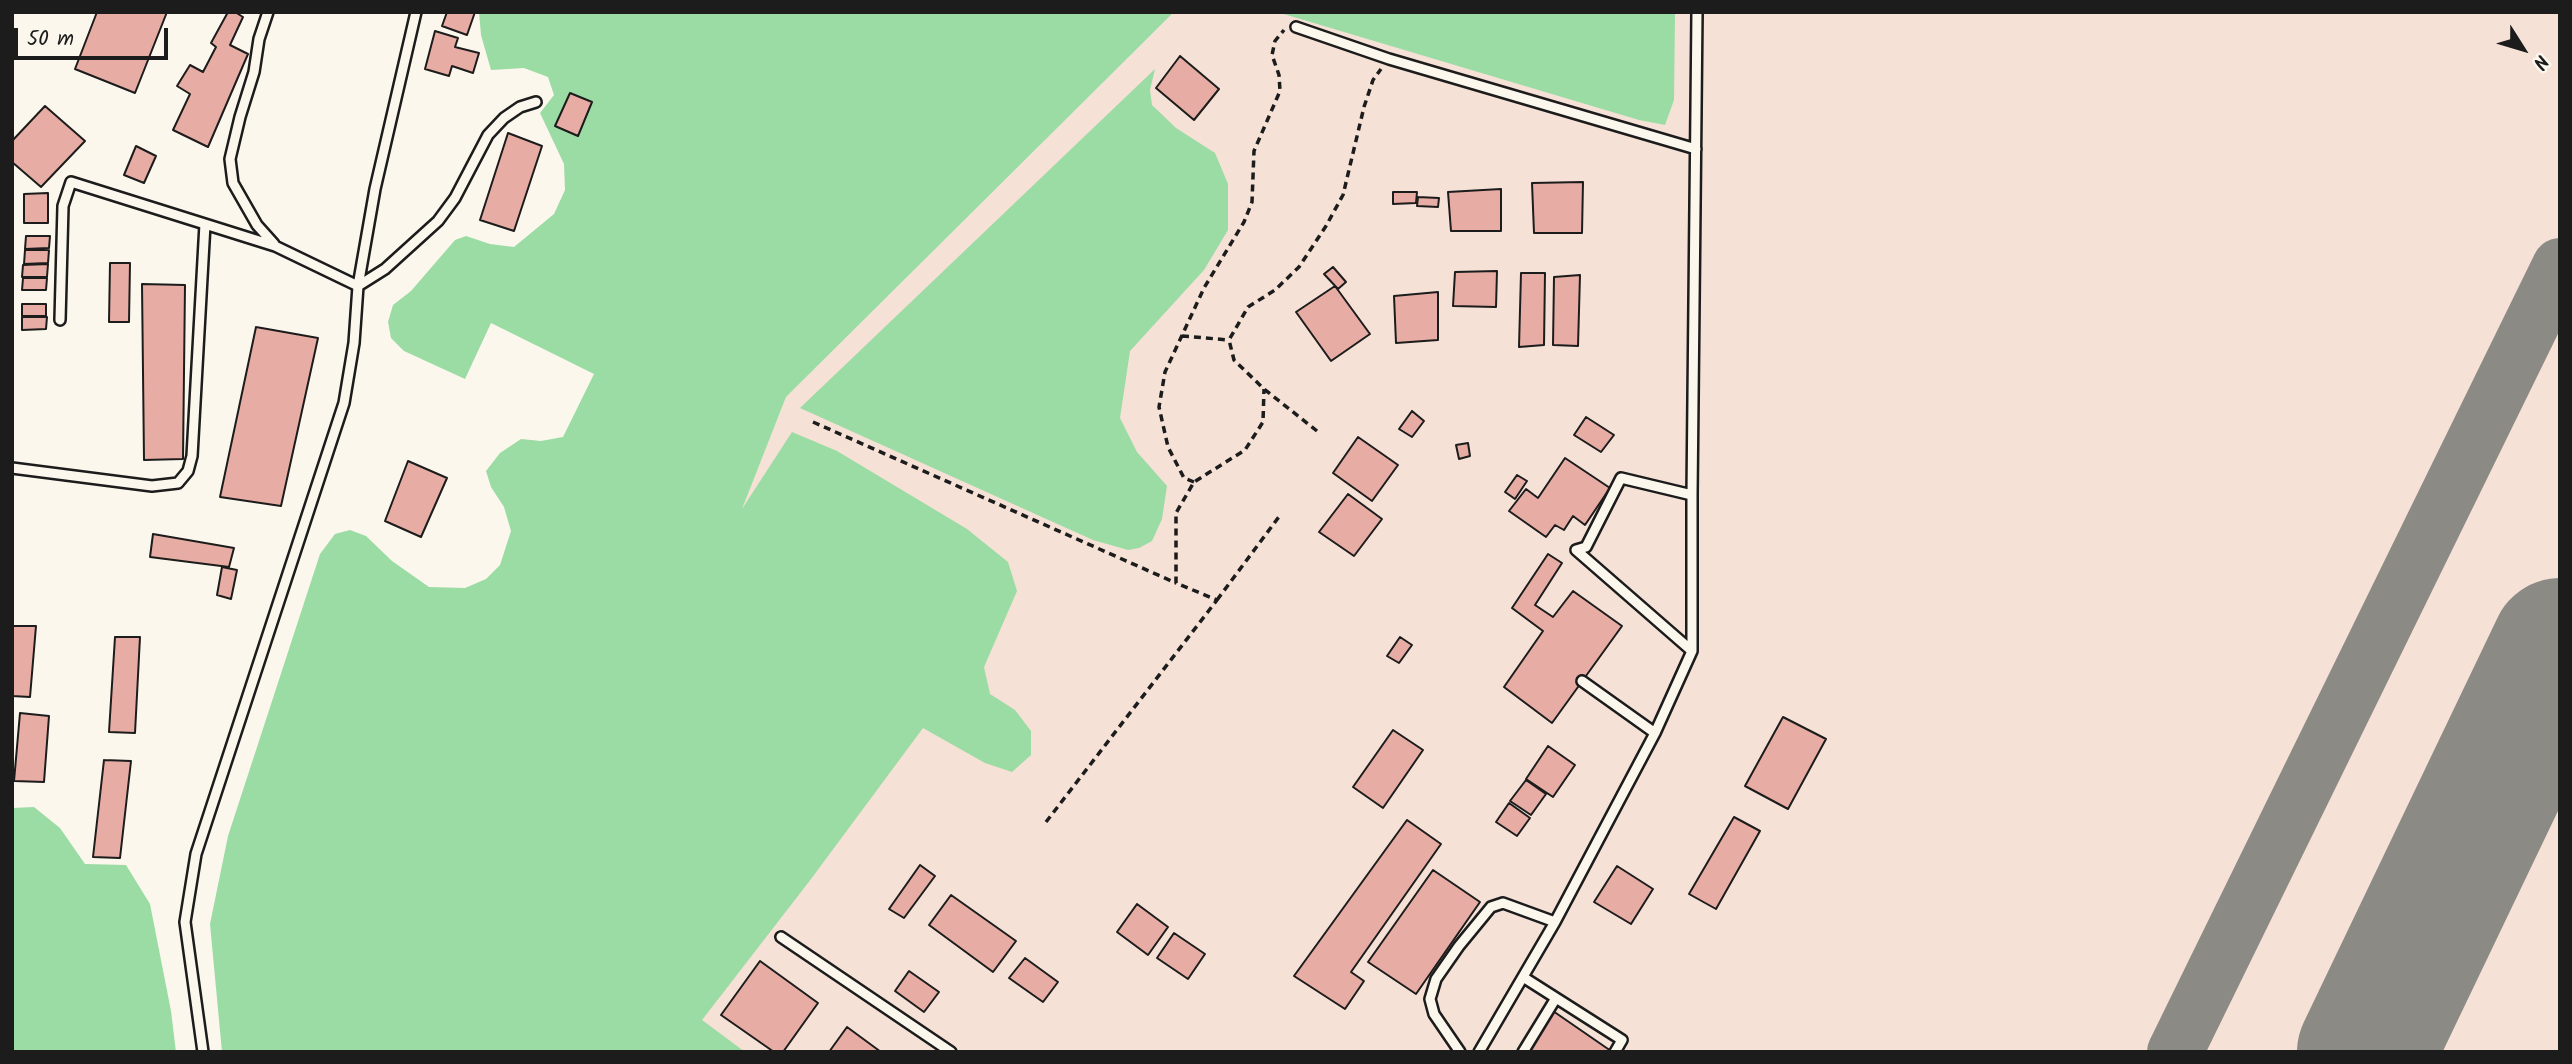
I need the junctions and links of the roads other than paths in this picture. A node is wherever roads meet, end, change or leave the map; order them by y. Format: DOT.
graph roads {
  1 [pos="268,12"];
  2 [pos="416,12"];
  3 [pos="1697,12"];
  4 [pos="1296,27"];
  5 [pos="536,102"];
  6 [pos="1696,149"];
  7 [pos="205,224"];
  8 [pos="275,246"];
  9 [pos="358,286"];
  10 [pos="60,320"];
  11 [pos="12,468"];
  12 [pos="1692,495"];
  13 [pos="1692,651"];
  14 [pos="1582,681"];
  15 [pos="1655,733"];
  16 [pos="1555,922"];
  17 [pos="781,937"];
  18 [pos="1523,977"];
  19 [pos="1556,998"];
  20 [pos="203,1052"];
  21 [pos="951,1052"];
  22 [pos="1460,1052"];
  23 [pos="1479,1052"];
  24 [pos="1524,1052"];
  25 [pos="1615,1052"];
  1 -- 8 [label="lane"];
  2 -- 9 [label="lane"];
  3 -- 6 [label="lane"];
  4 -- 6 [label="lane"];
  5 -- 9 [label="lane"];
  6 -- 12 [label="lane"];
  7 -- 8 [label="lane"];
  7 -- 10 [label="lane"];
  7 -- 11 [label="lane"];
  8 -- 9 [label="lane"];
  9 -- 20 [label="lane"];
  12 -- 13 [label="lane"];
  12 -- 13 [label="lane"];
  13 -- 15 [label="lane"];
  14 -- 15 [label="lane"];
  15 -- 16 [label="lane"];
  16 -- 18 [label="lane"];
  16 -- 22 [label="lane"];
  17 -- 21 [label="lane"];
  18 -- 19 [label="lane"];
  18 -- 23 [label="lane"];
  19 -- 24 [label="lane"];
  19 -- 25 [label="lane"];
}
